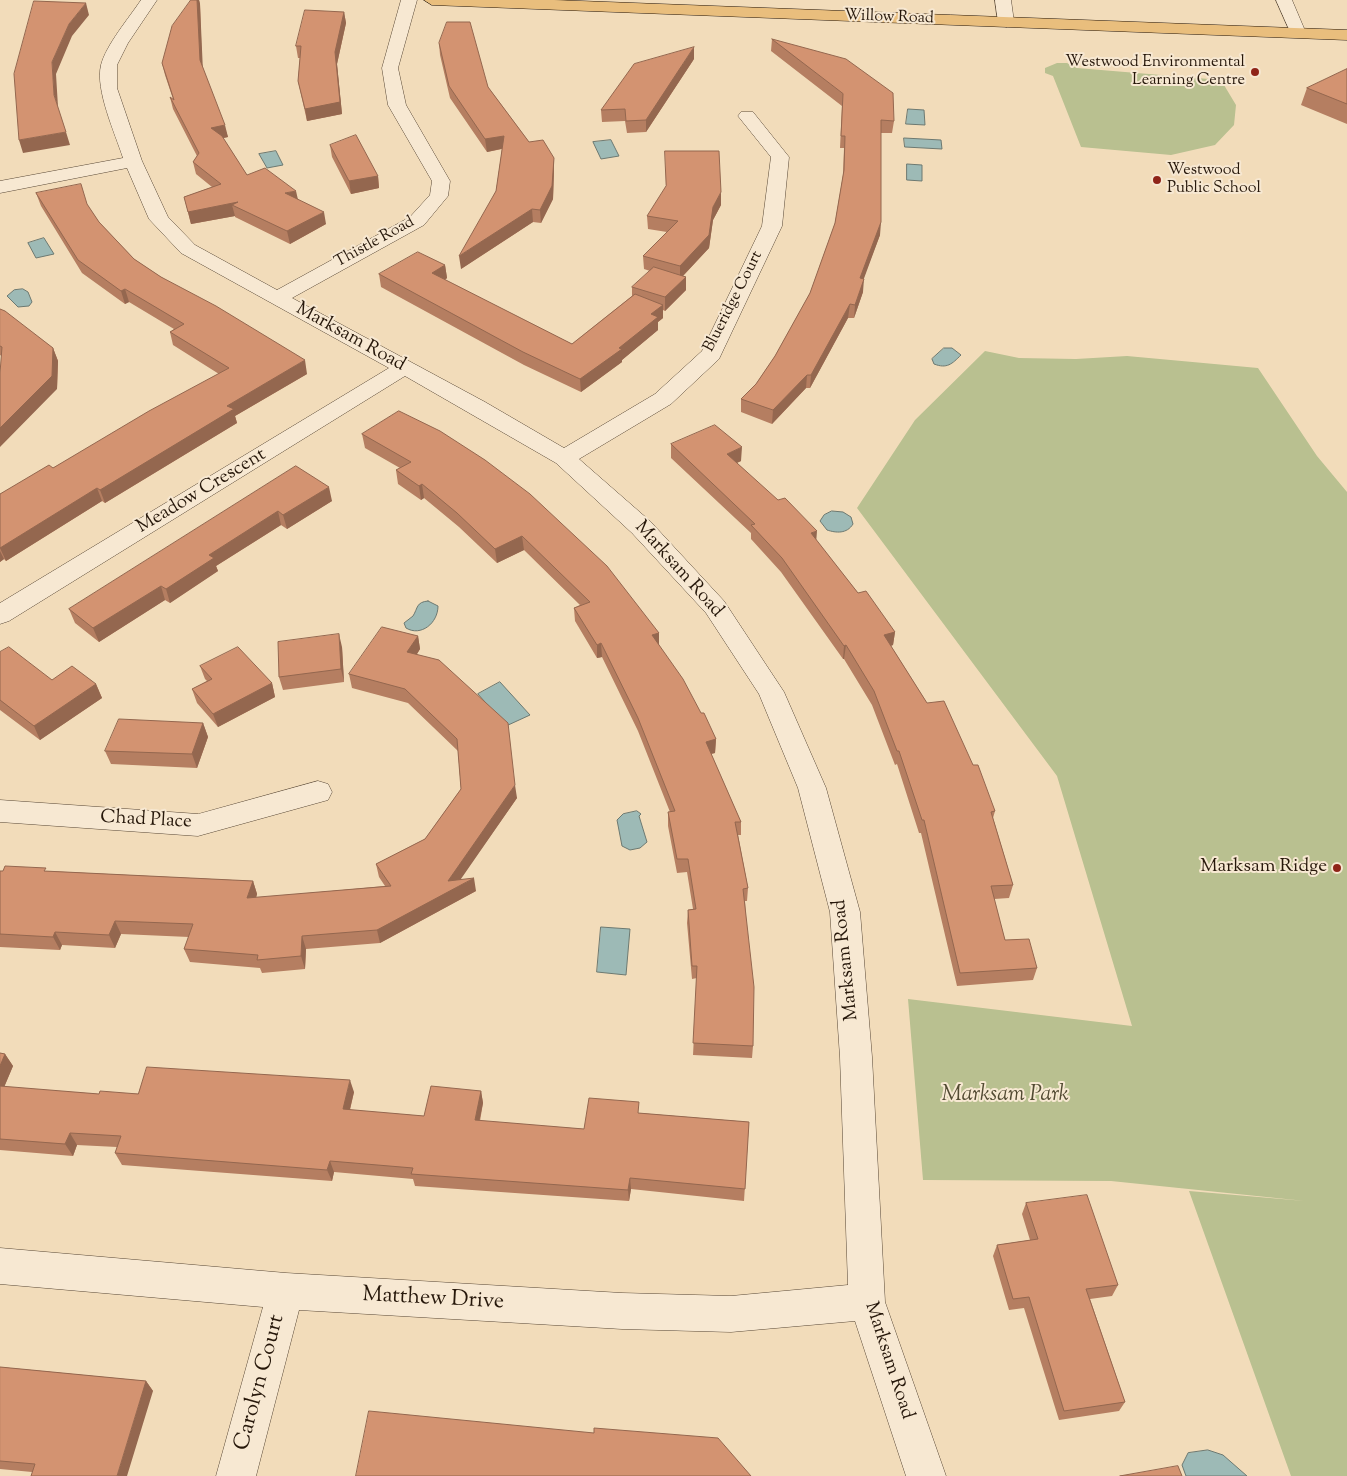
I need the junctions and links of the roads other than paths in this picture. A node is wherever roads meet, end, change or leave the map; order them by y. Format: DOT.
graph roads {
  1 [pos="149,0"];
  2 [pos="409,0"];
  3 [pos="432,0"];
  4 [pos="1003,0"];
  5 [pos="1284,0"];
  6 [pos="1006,22"];
  7 [pos="1298,33"];
  8 [pos="1347,35"];
  9 [pos="747,116"];
  10 [pos="133,161"];
  11 [pos="0,187"];
  12 [pos="276,298"];
  13 [pos="404,368"];
  14 [pos="564,458"];
  15 [pos="0,615"];
  16 [pos="318,792"];
  17 [pos="0,811"];
  18 [pos="0,1266"];
  19 [pos="286,1291"];
  20 [pos="867,1302"];
  21 [pos="236,1476"];
  22 [pos="926,1476"];
  1 -- 10 [label="street, Marksam Road"];
  2 -- 12 [label="street, Thistle Road"];
  3 -- 6 [label="main road, Willow Road"];
  4 -- 6 [label="street"];
  5 -- 7 [label="street"];
  6 -- 7 [label="main road, Willow Road"];
  7 -- 8 [label="main road, Willow Road"];
  9 -- 14 [label="street, Blueridge Court"];
  10 -- 11 [label="street"];
  10 -- 12 [label="street, Marksam Road"];
  12 -- 13 [label="street, Marksam Road"];
  13 -- 14 [label="street, Marksam Road"];
  13 -- 15 [label="street, Meadow Crescent"];
  14 -- 20 [label="street, Marksam Road"];
  16 -- 17 [label="street, Chad Place"];
  18 -- 19 [label="street, Matthew Drive"];
  19 -- 20 [label="street, Matthew Drive"];
  19 -- 21 [label="street, Carolyn Court"];
  20 -- 22 [label="street, Marksam Road"];
}
